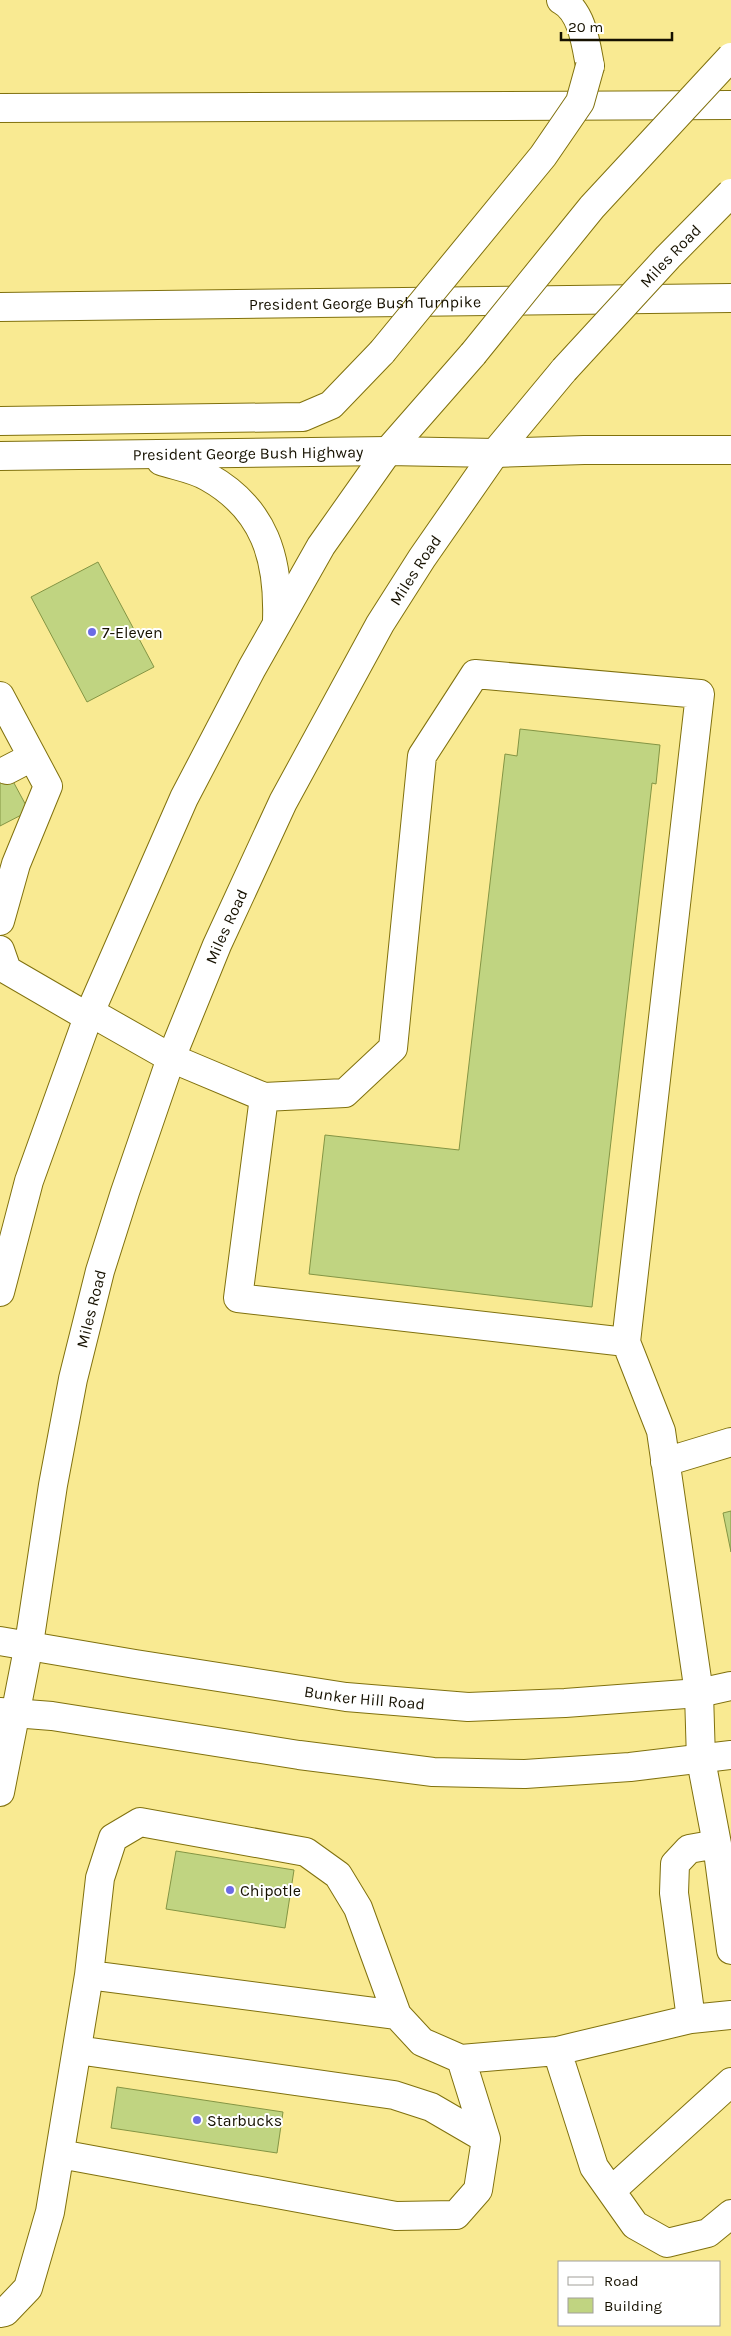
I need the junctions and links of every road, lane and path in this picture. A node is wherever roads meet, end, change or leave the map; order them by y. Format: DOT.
graph roads {
  1 [pos="561,0"];
  2 [pos="731,57"];
  3 [pos="731,105"];
  4 [pos="0,108"];
  5 [pos="731,193"];
  6 [pos="731,298"];
  7 [pos="0,307"];
  8 [pos="0,421"];
  9 [pos="731,450"];
  10 [pos="388,451"];
  11 [pos="496,453"];
  12 [pos="141,454"];
  13 [pos="0,456"];
  14 [pos="277,624"];
  15 [pos="2,706"];
  16 [pos="32,757"];
  17 [pos="7,770"];
  18 [pos="0,921"];
  19 [pos="0,950"];
  20 [pos="89,1015"];
  21 [pos="171,1058"];
  22 [pos="264,1097"];
  23 [pos="0,1292"];
  24 [pos="626,1342"];
  25 [pos="731,1442"];
  26 [pos="665,1462"];
  27 [pos="0,1641"];
  28 [pos="28,1644"];
  29 [pos="731,1686"];
  30 [pos="698,1693"];
  31 [pos="8,1713"];
  32 [pos="731,1755"];
  33 [pos="701,1760"];
  34 [pos="0,1792"];
  35 [pos="717,1844"];
  36 [pos="731,1950"];
  37 [pos="89,1975"];
  38 [pos="397,2015"];
  39 [pos="731,2015"];
  40 [pos="691,2019"];
  41 [pos="77,2050"];
  42 [pos="556,2051"];
  43 [pos="461,2059"];
  44 [pos="731,2082"];
  45 [pos="486,2139"];
  46 [pos="60,2154"];
  47 [pos="611,2191"];
  48 [pos="731,2214"];
  49 [pos="0,2313"];
  1 -- 8 [label="main road, bridge"];
  2 -- 10 [label="main road, bridge"];
  3 -- 4 [label="main road"];
  5 -- 11 [label="main road, Miles Road, bridge"];
  6 -- 7 [label="main road, President George Bush Turnpike"];
  9 -- 11 [label="main road, President George Bush Highway"];
  10 -- 11 [label="main road, President George Bush Highway"];
  10 -- 12 [label="main road, President George Bush Highway"];
  10 -- 14 [label="main road"];
  11 -- 21 [label="main road, Miles Road"];
  12 -- 13 [label="main road, President George Bush Highway"];
  12 -- 14 [label="main road"];
  14 -- 20 [label="main road"];
  15 -- 16 [label="main road"];
  16 -- 17 [label="main road"];
  16 -- 18 [label="main road"];
  19 -- 20 [label="main road"];
  20 -- 21 [label="main road"];
  20 -- 23 [label="main road"];
  21 -- 22 [label="main road"];
  21 -- 28 [label="main road, Miles Road"];
  22 -- 24 [label="main road"];
  22 -- 24 [label="main road"];
  24 -- 26 [label="main road"];
  25 -- 26 [label="main road"];
  26 -- 30 [label="main road"];
  27 -- 28 [label="main road, Bunker Hill Road"];
  28 -- 30 [label="main road, Bunker Hill Road"];
  28 -- 31 [label="main road, Miles Road"];
  29 -- 30 [label="main road, Bunker Hill Road"];
  30 -- 33 [label="main road"];
  31 -- 33 [label="main road"];
  31 -- 34 [label="main road, Miles Road"];
  32 -- 33 [label="main road"];
  33 -- 35 [label="main road"];
  35 -- 36 [label="main road"];
  35 -- 40 [label="main road"];
  37 -- 38 [label="main road"];
  37 -- 38 [label="main road"];
  37 -- 41 [label="main road"];
  38 -- 43 [label="main road"];
  39 -- 40 [label="main road"];
  40 -- 42 [label="main road"];
  41 -- 45 [label="main road"];
  41 -- 46 [label="main road"];
  42 -- 43 [label="main road"];
  42 -- 47 [label="main road"];
  43 -- 45 [label="main road"];
  44 -- 47 [label="main road"];
  45 -- 46 [label="main road"];
  46 -- 49 [label="main road"];
  47 -- 48 [label="main road"];
}
